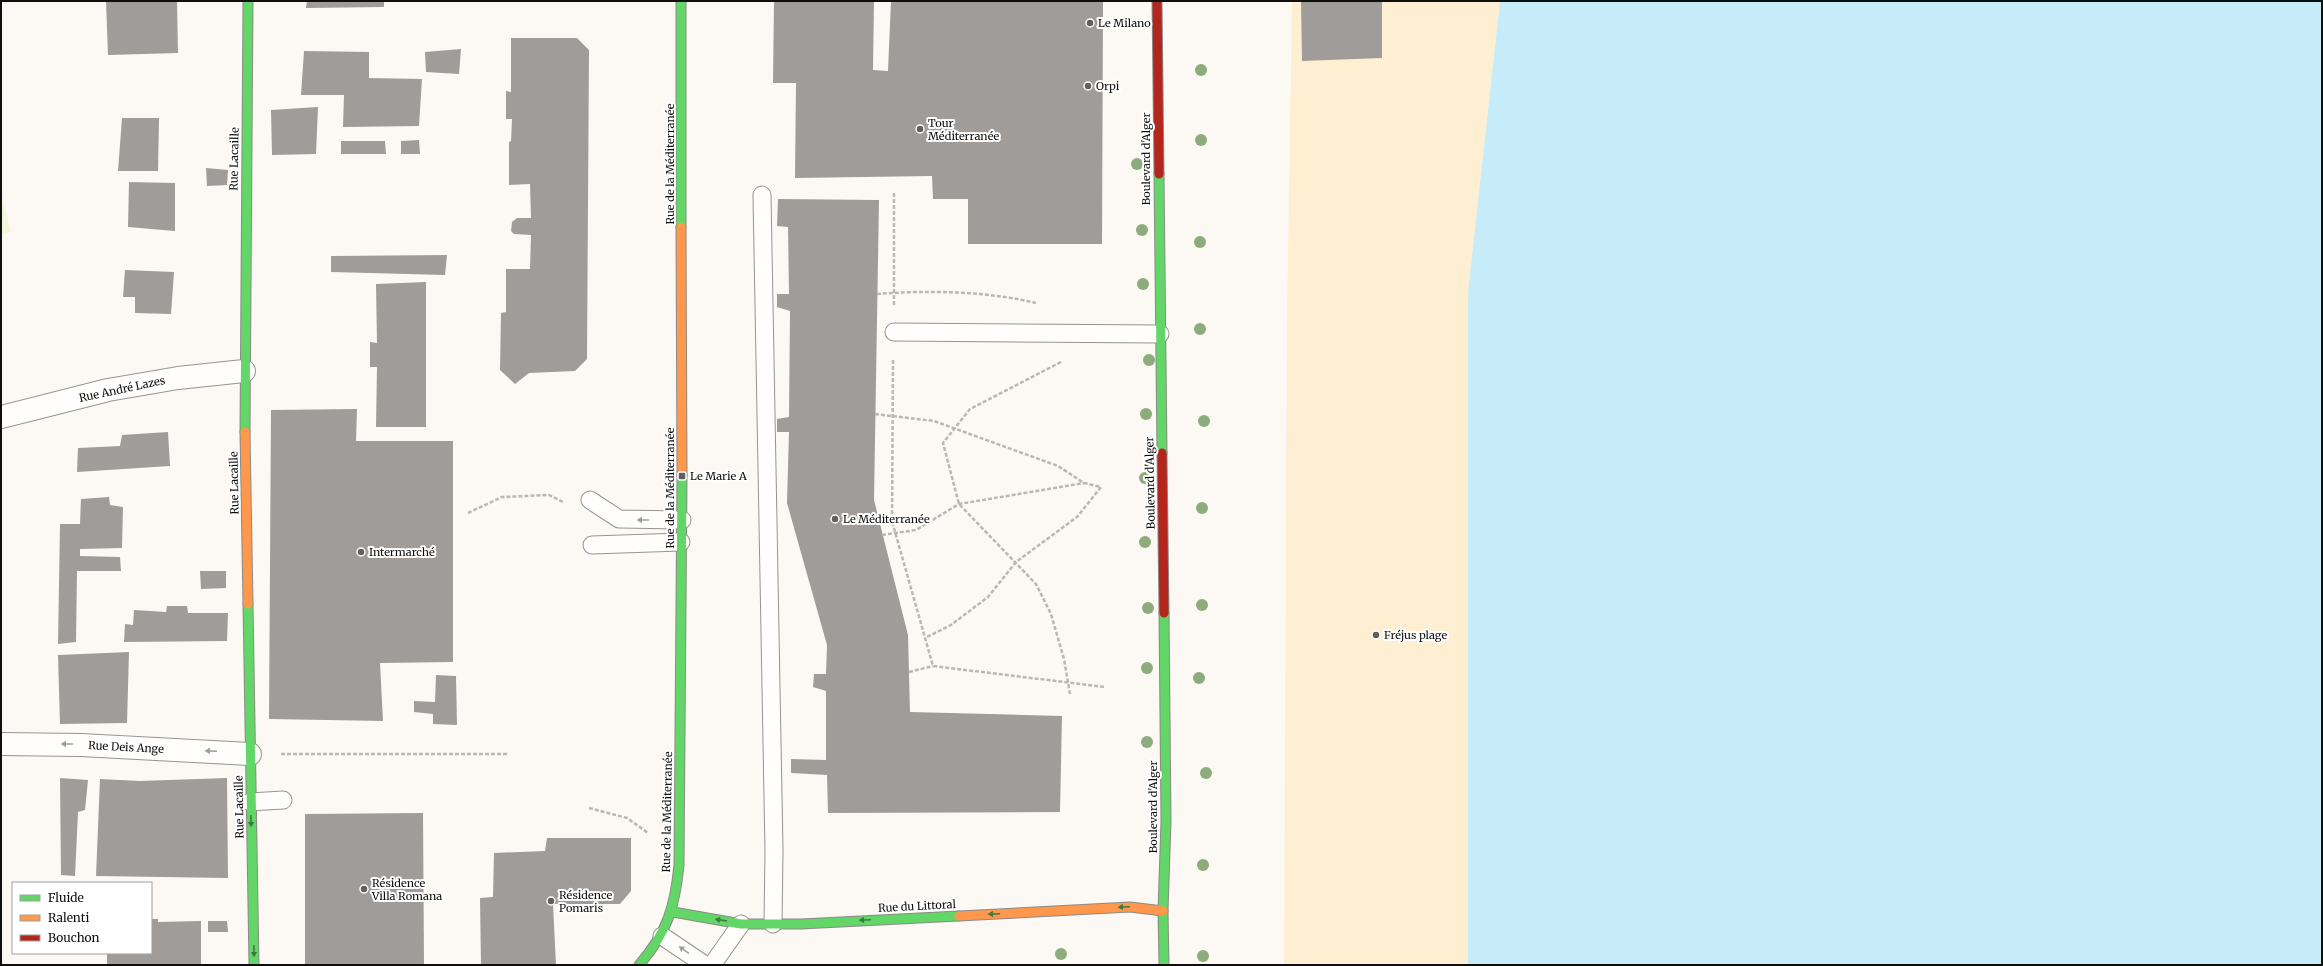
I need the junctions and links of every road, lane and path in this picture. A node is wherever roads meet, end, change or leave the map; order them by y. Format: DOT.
graph roads {
  1 [pos="248,1"];
  2 [pos="681,1"];
  3 [pos="1157,1"];
  4 [pos="894,191"];
  5 [pos="762,195"];
  6 [pos="894,293"];
  7 [pos="877,294"];
  8 [pos="1040,304"];
  9 [pos="894,332"];
  10 [pos="1079,334"];
  11 [pos="1160,334"];
  12 [pos="244,371"];
  13 [pos="875,414"];
  14 [pos="893,415"];
  15 [pos="1,417"];
  16 [pos="954,428"];
  17 [pos="1084,483"];
  18 [pos="590,500"];
  19 [pos="959,504"];
  20 [pos="570,505"];
  21 [pos="468,513"];
  22 [pos="682,520"];
  23 [pos="896,533"];
  24 [pos="882,535"];
  25 [pos="681,542"];
  26 [pos="592,544"];
  27 [pos="1016,562"];
  28 [pos="925,638"];
  29 [pos="933,666"];
  30 [pos="909,672"];
  31 [pos="1068,682"];
  32 [pos="1105,687"];
  33 [pos="1070,694"];
  34 [pos="1,744"];
  35 [pos="250,754"];
  36 [pos="508,754"];
  37 [pos="283,800"];
  38 [pos="250,802"];
  39 [pos="589,808"];
  40 [pos="654,837"];
  41 [pos="1163,911"];
  42 [pos="673,912"];
  43 [pos="741,924"];
  44 [pos="773,924"];
  45 [pos="662,936"];
  46 [pos="254,965"];
  47 [pos="639,965"];
  48 [pos="705,965"];
  49 [pos="712,965"];
  50 [pos="1164,965"];
  1 -- 12 [label="street, Rue Lacaille"];
  2 -- 22 [label="street, Rue de la Méditerranée"];
  3 -- 11 [label="street, Boulevard d'Alger"];
  4 -- 6 [label="path"];
  5 -- 44 [label="lane"];
  6 -- 7 [label="path"];
  6 -- 8 [label="path"];
  6 -- 9 [label="path"];
  9 -- 10 [label="lane"];
  9 -- 14 [label="path"];
  10 -- 11 [label="lane"];
  10 -- 16 [label="path"];
  11 -- 41 [label="street, Boulevard d'Alger"];
  12 -- 15 [label="street, Rue André Lazes"];
  12 -- 35 [label="street, Rue Lacaille"];
  13 -- 14 [label="path"];
  14 -- 16 [label="path"];
  14 -- 23 [label="path"];
  16 -- 17 [label="path"];
  16 -- 19 [label="path"];
  17 -- 19 [label="path"];
  17 -- 27 [label="path"];
  22 -- 18 [label="lane, one-way"];
  19 -- 23 [label="path"];
  19 -- 27 [label="path"];
  20 -- 21 [label="path"];
  22 -- 25 [label="street, Rue de la Méditerranée"];
  23 -- 24 [label="path"];
  23 -- 28 [label="path"];
  25 -- 26 [label="lane"];
  25 -- 42 [label="street, Rue de la Méditerranée"];
  27 -- 28 [label="path"];
  27 -- 31 [label="path"];
  28 -- 29 [label="path"];
  29 -- 30 [label="path"];
  29 -- 31 [label="path"];
  31 -- 32 [label="path"];
  31 -- 33 [label="path"];
  35 -- 34 [label="street, Rue Deis Ange, one-way"];
  35 -- 36 [label="path"];
  35 -- 38 [label="street, Rue Lacaille"];
  37 -- 38 [label="lane"];
  38 -- 46 [label="street, Rue Lacaille, one-way"];
  39 -- 40 [label="path"];
  41 -- 44 [label="street, Rue du Littoral, one-way"];
  41 -- 50 [label="street, Boulevard d'Alger"];
  43 -- 42 [label="street, Rue du Littoral, one-way"];
  42 -- 45 [label="street, Rue de la Méditerranée"];
  43 -- 44 [label="street, Rue du Littoral"];
  43 -- 49 [label="lane"];
  45 -- 47 [label="street, Rue de la Méditerranée"];
  48 -- 45 [label="lane, one-way"];
}
